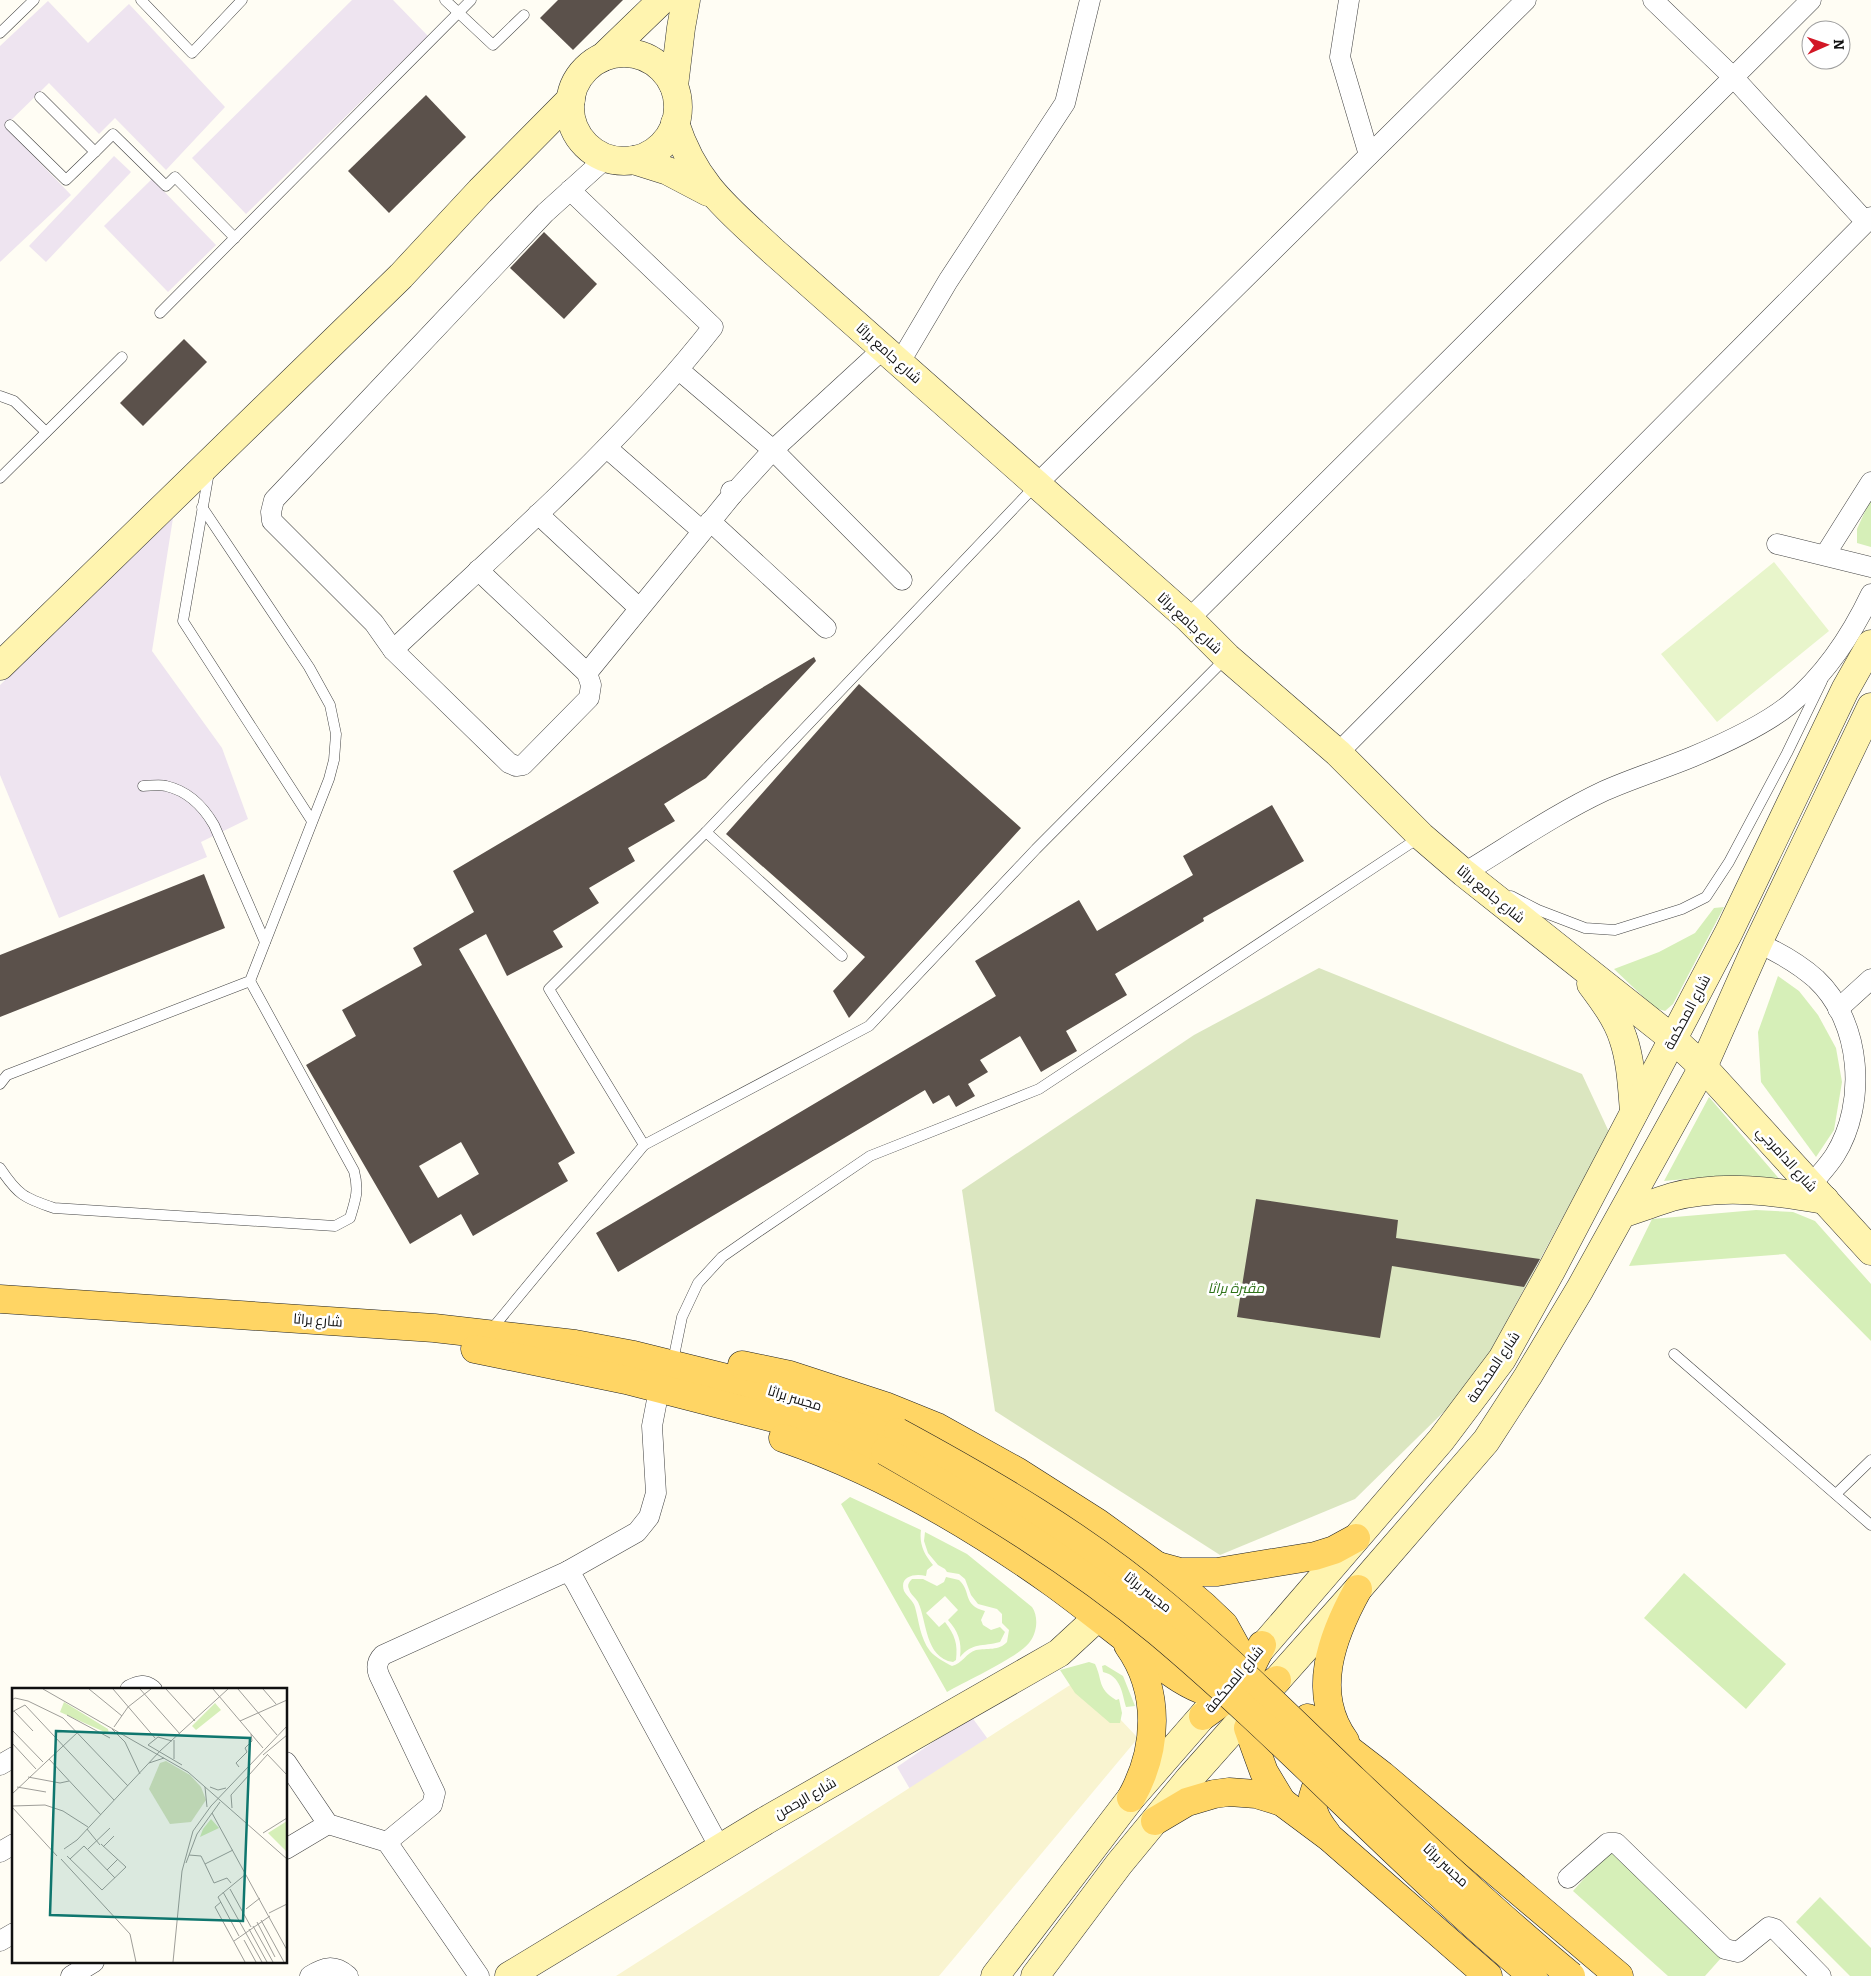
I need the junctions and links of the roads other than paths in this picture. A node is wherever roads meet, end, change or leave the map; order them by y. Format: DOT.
graph roads {
  1 [pos="34,0"];
  2 [pos="141,0"];
  3 [pos="242,0"];
  4 [pos="446,0"];
  5 [pos="471,0"];
  6 [pos="662,0"];
  7 [pos="686,0"];
  8 [pos="1090,0"];
  9 [pos="1349,0"];
  10 [pos="1526,0"];
  11 [pos="1653,0"];
  12 [pos="1811,0"];
  13 [pos="459,13"];
  14 [pos="524,15"];
  15 [pos="0,33"];
  16 [pos="603,57"];
  17 [pos="1734,78"];
  18 [pos="674,86"];
  19 [pos="40,97"];
  20 [pos="571,100"];
  21 [pos="675,123"];
  22 [pos="10,125"];
  23 [pos="95,152"];
  24 [pos="1369,155"];
  25 [pos="606,158"];
  26 [pos="633,160"];
  27 [pos="570,190"];
  28 [pos="716,197"];
  29 [pos="1869,219"];
  30 [pos="235,238"];
  31 [pos="160,313"];
  32 [pos="892,355"];
  33 [pos="122,357"];
  34 [pos="679,370"];
  35 [pos="0,396"];
  36 [pos="46,432"];
  37 [pos="607,448"];
  38 [pos="773,450"];
  39 [pos="210,463"];
  40 [pos="0,478"];
  41 [pos="1871,482"];
  42 [pos="1036,485"];
  43 [pos="202,507"];
  44 [pos="538,514"];
  45 [pos="705,526"];
  46 [pos="1777,544"];
  47 [pos="1825,555"];
  48 [pos="1871,567"];
  49 [pos="478,570"];
  50 [pos="902,580"];
  51 [pos="1871,594"];
  52 [pos="639,608"];
  53 [pos="1189,620"];
  54 [pos="826,628"];
  55 [pos="1871,644"];
  56 [pos="393,650"];
  57 [pos="1227,657"];
  58 [pos="1833,660"];
  59 [pos="0,666"];
  60 [pos="587,673"];
  61 [pos="1871,707"];
  62 [pos="1338,754"];
  63 [pos="143,786"];
  64 [pos="312,821"];
  65 [pos="706,832"];
  66 [pos="1421,836"];
  67 [pos="1464,873"];
  68 [pos="265,942"];
  69 [pos="1758,943"];
  70 [pos="842,956"];
  71 [pos="1576,962"];
  72 [pos="1871,979"];
  73 [pos="250,980"];
  74 [pos="1838,1009"];
  75 [pos="1673,1039"];
  76 [pos="1703,1067"];
  77 [pos="0,1084"];
  78 [pos="1634,1112"];
  79 [pos="644,1145"];
  80 [pos="0,1168"];
  81 [pos="1818,1193"];
  82 [pos="1624,1213"];
  83 [pos="1871,1251"];
  84 [pos="0,1300"];
  85 [pos="0,1317"];
  86 [pos="488,1333"];
  87 [pos="675,1351"];
  88 [pos="1674,1354"];
  89 [pos="634,1355"];
  90 [pos="572,1356"];
  91 [pos="626,1380"];
  92 [pos="657,1400"];
  93 [pos="892,1442"];
  94 [pos="1871,1460"];
  95 [pos="1836,1494"];
  96 [pos="1871,1525"];
  97 [pos="1356,1538"];
  98 [pos="1151,1562"];
  99 [pos="568,1570"];
  100 [pos="1358,1589"];
  101 [pos="1109,1625"];
  102 [pos="1260,1666"];
  103 [pos="133,1688"];
  104 [pos="149,1688"];
  105 [pos="1225,1714"];
  106 [pos="1308,1718"];
  107 [pos="1354,1757"];
  108 [pos="12,1758"];
  109 [pos="0,1765"];
  110 [pos="288,1765"];
  111 [pos="1315,1790"];
  112 [pos="1130,1798"];
  113 [pos="1282,1802"];
  114 [pos="1155,1821"];
  115 [pos="328,1824"];
  116 [pos="1329,1837"];
  117 [pos="387,1842"];
  118 [pos="12,1845"];
  119 [pos="288,1848"];
  120 [pos="720,1848"];
  121 [pos="0,1852"];
  122 [pos="1568,1878"];
  123 [pos="12,1934"];
  124 [pos="0,1941"];
  125 [pos="91,1964"];
  126 [pos="71,1976"];
  127 [pos="310,1976"];
  128 [pos="348,1976"];
  129 [pos="478,1976"];
  130 [pos="509,1976"];
  131 [pos="995,1976"];
  132 [pos="1035,1976"];
  133 [pos="1488,1976"];
  134 [pos="1533,1976"];
  135 [pos="1571,1976"];
  136 [pos="1619,1976"];
  137 [pos="1821,1976"];
  1 -- 15 [label="lane"];
  2 -- 3 [label="lane"];
  4 -- 13 [label="lane"];
  5 -- 13 [label="lane"];
  6 -- 16 [label="street"];
  7 -- 18 [label="street"];
  8 -- 32 [label="street"];
  9 -- 24 [label="street"];
  10 -- 24 [label="street"];
  11 -- 17 [label="street"];
  12 -- 17 [label="street"];
  13 -- 14 [label="lane"];
  13 -- 30 [label="lane"];
  16 -- 18 [label="street"];
  16 -- 20 [label="street"];
  17 -- 29 [label="street"];
  17 -- 53 [label="street"];
  18 -- 21 [label="street"];
  19 -- 23 [label="lane"];
  20 -- 25 [label="street"];
  20 -- 39 [label="street"];
  21 -- 26 [label="street"];
  21 -- 28 [label="street, شارع جامع براثا"];
  22 -- 23 [label="lane"];
  23 -- 30 [label="lane"];
  24 -- 42 [label="street"];
  25 -- 26 [label="street"];
  25 -- 27 [label="street"];
  26 -- 28 [label="street, شارع جامع براثا"];
  27 -- 34 [label="street"];
  27 -- 56 [label="street"];
  28 -- 32 [label="street, شارع جامع براثا"];
  29 -- 62 [label="street"];
  30 -- 31 [label="lane"];
  32 -- 38 [label="street"];
  32 -- 42 [label="street, شارع جامع براثا"];
  33 -- 36 [label="lane"];
  34 -- 37 [label="street"];
  34 -- 38 [label="street"];
  35 -- 36 [label="lane"];
  36 -- 40 [label="lane"];
  37 -- 44 [label="street"];
  37 -- 45 [label="street"];
  38 -- 45 [label="street"];
  38 -- 50 [label="street"];
  39 -- 43 [label="lane"];
  39 -- 59 [label="street"];
  41 -- 47 [label="street"];
  42 -- 53 [label="street, شارع جامع براثا"];
  42 -- 65 [label="lane"];
  43 -- 64 [label="lane"];
  43 -- 64 [label="lane"];
  44 -- 49 [label="street"];
  44 -- 52 [label="street"];
  45 -- 52 [label="street"];
  45 -- 54 [label="street"];
  46 -- 47 [label="street"];
  47 -- 48 [label="street"];
  49 -- 56 [label="street"];
  49 -- 60 [label="street"];
  51 -- 58 [label="street"];
  52 -- 60 [label="street"];
  53 -- 57 [label="street, شارع جامع براثا"];
  55 -- 75 [label="street, شارع المحكمة"];
  56 -- 60 [label="street"];
  57 -- 62 [label="street, شارع جامع براثا"];
  57 -- 79 [label="lane"];
  58 -- 67 [label="street"];
  58 -- 67 [label="lane"];
  61 -- 69 [label="street, شارع المحكمة"];
  62 -- 66 [label="street, شارع جامع براثا"];
  63 -- 68 [label="lane"];
  64 -- 68 [label="lane"];
  65 -- 70 [label="lane"];
  65 -- 79 [label="lane"];
  66 -- 67 [label="street, شارع جامع براثا"];
  66 -- 87 [label="lane"];
  67 -- 71 [label="street, شارع جامع براثا"];
  68 -- 73 [label="lane"];
  69 -- 74 [label="street"];
  69 -- 76 [label="street, شارع المحكمة"];
  71 -- 75 [label="street, شارع جامع براثا"];
  71 -- 78 [label="street"];
  72 -- 74 [label="street"];
  73 -- 77 [label="lane"];
  73 -- 80 [label="lane"];
  74 -- 81 [label="street"];
  75 -- 76 [label="street, شارع الدامرجي"];
  75 -- 78 [label="street, شارع المحكمة"];
  76 -- 81 [label="street, شارع الدامرجي"];
  76 -- 82 [label="street, شارع المحكمة"];
  78 -- 97 [label="street, شارع المحكمة"];
  79 -- 86 [label="lane"];
  81 -- 82 [label="street"];
  81 -- 83 [label="street, شارع الدامرجي"];
  82 -- 100 [label="street, شارع المحكمة"];
  84 -- 86 [label="main road, شارع براثا"];
  85 -- 90 [label="main road, شارع براثا"];
  86 -- 90 [label="main road, شارع براثا"];
  87 -- 90 [label="main road"];
  87 -- 98 [label="main road"];
  88 -- 95 [label="lane"];
  89 -- 90 [label="main road, شارع براثا"];
  89 -- 93 [label="main road, مجسر براثا"];
  90 -- 91 [label="main road, شارع براثا"];
  90 -- 92 [label="main road"];
  91 -- 93 [label="main road, مجسر براثا"];
  92 -- 99 [label="street"];
  92 -- 101 [label="main road"];
  93 -- 134 [label="main road, مجسر براثا, bridge"];
  93 -- 135 [label="main road, مجسر براثا, bridge"];
  94 -- 95 [label="lane"];
  95 -- 96 [label="lane"];
  97 -- 98 [label="main road"];
  97 -- 102 [label="street, شارع المحكمة"];
  98 -- 101 [label="main road"];
  98 -- 102 [label="main road"];
  99 -- 117 [label="street"];
  99 -- 120 [label="street"];
  100 -- 102 [label="street, شارع المحكمة"];
  100 -- 107 [label="main road"];
  101 -- 105 [label="main road"];
  101 -- 112 [label="main road"];
  101 -- 120 [label="street, شارع الرحمن"];
  102 -- 105 [label="street, شارع المحكمة"];
  102 -- 105 [label="street, شارع المحكمة"];
  103 -- 104 [label="street"];
  105 -- 112 [label="street, شارع المحكمة"];
  105 -- 113 [label="main road"];
  105 -- 114 [label="street, شارع المحكمة"];
  106 -- 107 [label="main road"];
  107 -- 136 [label="main road"];
  108 -- 109 [label="street"];
  110 -- 115 [label="street"];
  111 -- 116 [label="main road"];
  112 -- 131 [label="street, شارع المحكمة"];
  113 -- 114 [label="main road"];
  113 -- 116 [label="main road"];
  114 -- 132 [label="street, شارع المحكمة"];
  115 -- 117 [label="street"];
  115 -- 119 [label="street"];
  116 -- 133 [label="main road"];
  117 -- 129 [label="street"];
  118 -- 121 [label="street"];
  120 -- 130 [label="street, شارع الرحمن"];
  122 -- 137 [label="street"];
  123 -- 124 [label="street"];
  125 -- 126 [label="street"];
  127 -- 128 [label="street"];
}
